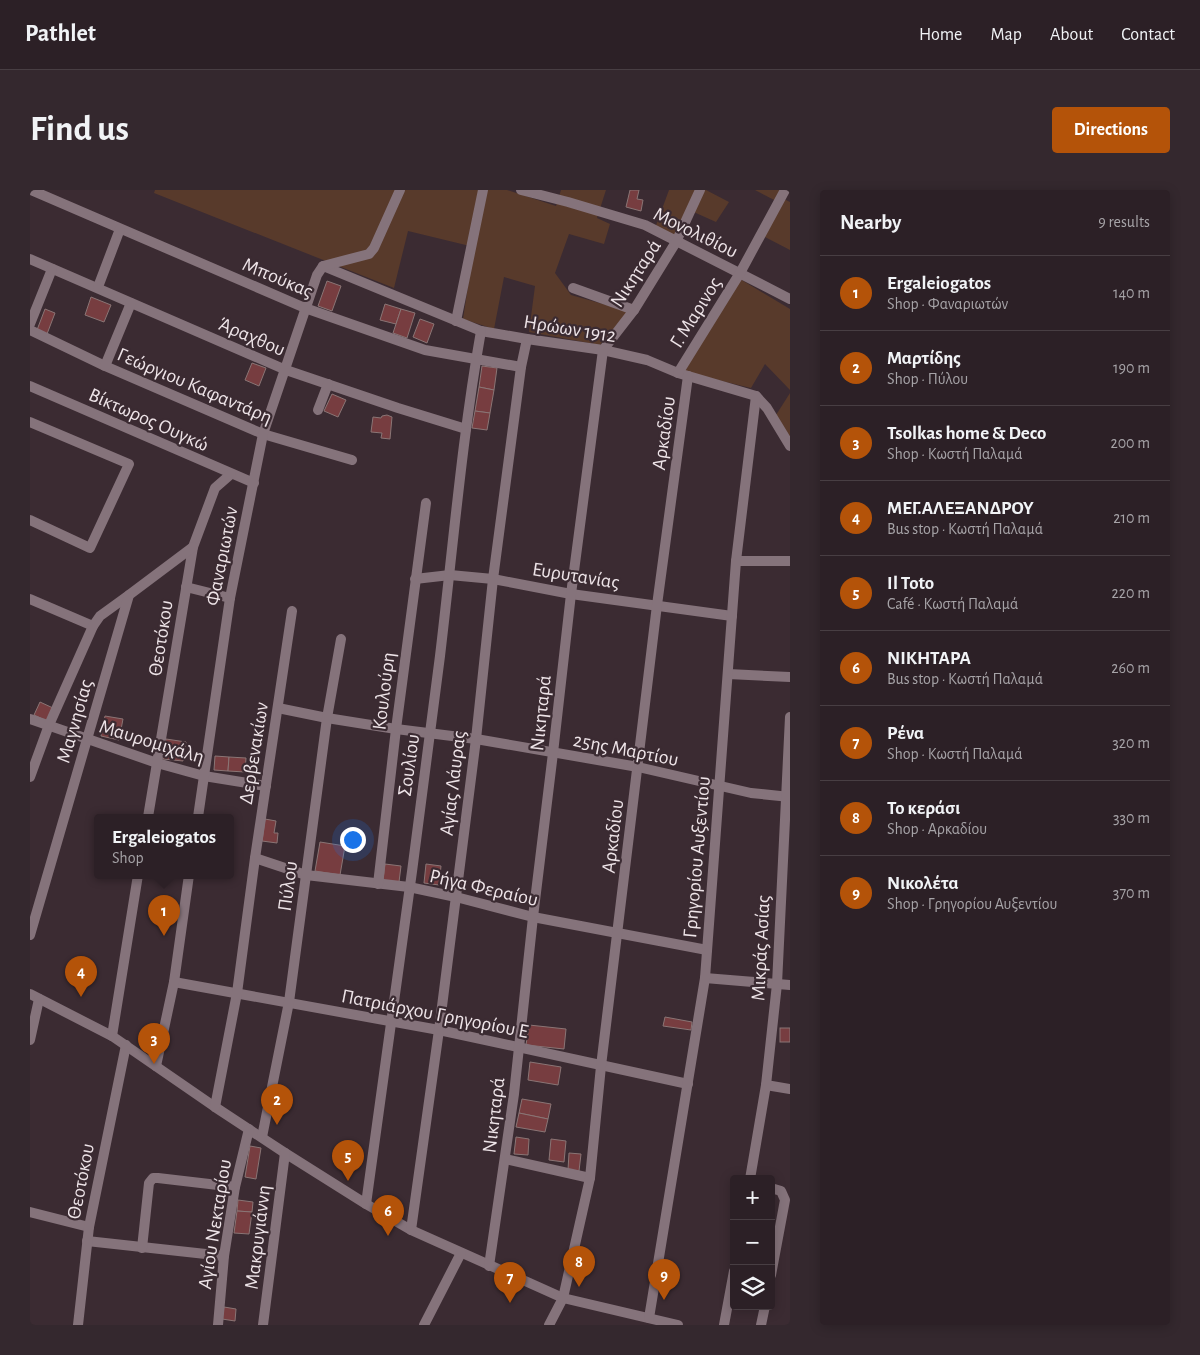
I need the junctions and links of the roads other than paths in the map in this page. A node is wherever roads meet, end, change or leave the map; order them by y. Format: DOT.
graph roads {
  1 [pos="31,190"];
  2 [pos="400,190"];
  3 [pos="483,190"];
  4 [pos="521,190"];
  5 [pos="700,190"];
  6 [pos="785,190"];
  7 [pos="43,192"];
  8 [pos="120,229"];
  9 [pos="676,242"];
  10 [pos="30,259"];
  11 [pos="323,266"];
  12 [pos="52,269"];
  13 [pos="740,273"];
  14 [pos="98,287"];
  15 [pos="573,288"];
  16 [pos="790,299"];
  17 [pos="132,303"];
  18 [pos="306,308"];
  19 [pos="634,310"];
  20 [pos="456,321"];
  21 [pos="30,324"];
  22 [pos="30,330"];
  23 [pos="481,331"];
  24 [pos="527,339"];
  25 [pos="603,350"];
  26 [pos="476,358"];
  27 [pos="105,366"];
  28 [pos="521,367"];
  29 [pos="286,370"];
  30 [pos="683,374"];
  31 [pos="328,384"];
  32 [pos="30,386"];
  33 [pos="756,396"];
  34 [pos="318,410"];
  35 [pos="30,422"];
  36 [pos="466,429"];
  37 [pos="263,434"];
  38 [pos="790,446"];
  39 [pos="352,460"];
  40 [pos="231,474"];
  41 [pos="254,483"];
  42 [pos="426,503"];
  43 [pos="30,520"];
  44 [pos="193,547"];
  45 [pos="736,561"];
  46 [pos="790,561"];
  47 [pos="450,575"];
  48 [pos="416,579"];
  49 [pos="492,579"];
  50 [pos="186,587"];
  51 [pos="571,594"];
  52 [pos="129,596"];
  53 [pos="230,598"];
  54 [pos="30,599"];
  55 [pos="657,605"];
  56 [pos="292,611"];
  57 [pos="732,616"];
  58 [pos="93,626"];
  59 [pos="341,640"];
  60 [pos="728,674"];
  61 [pos="790,677"];
  62 [pos="278,708"];
  63 [pos="790,717"];
  64 [pos="327,718"];
  65 [pos="30,720"];
  66 [pos="49,725"];
  67 [pos="396,730"];
  68 [pos="430,733"];
  69 [pos="87,739"];
  70 [pos="476,739"];
  71 [pos="554,753"];
  72 [pos="157,764"];
  73 [pos="638,767"];
  74 [pos="204,776"];
  75 [pos="30,777"];
  76 [pos="266,786"];
  77 [pos="719,786"];
  78 [pos="788,796"];
  79 [pos="149,814"];
  80 [pos="198,814"];
  81 [pos="255,858"];
  82 [pos="306,875"];
  83 [pos="137,879"];
  84 [pos="188,879"];
  85 [pos="378,884"];
  86 [pos="409,888"];
  87 [pos="456,897"];
  88 [pos="533,917"];
  89 [pos="618,934"];
  90 [pos="30,935"];
  91 [pos="706,950"];
  92 [pos="705,978"];
  93 [pos="174,982"];
  94 [pos="777,984"];
  95 [pos="790,985"];
  96 [pos="237,993"];
  97 [pos="34,996"];
  98 [pos="288,1002"];
  99 [pos="392,1022"];
  100 [pos="439,1030"];
  101 [pos="112,1036"];
  102 [pos="30,1040"];
  103 [pos="126,1045"];
  104 [pos="518,1048"];
  105 [pos="156,1066"];
  106 [pos="601,1066"];
  107 [pos="688,1084"];
  108 [pos="766,1085"];
  109 [pos="790,1089"];
  110 [pos="215,1107"];
  111 [pos="249,1129"];
  112 [pos="262,1137"];
  113 [pos="285,1153"];
  114 [pos="505,1159"];
  115 [pos="751,1175"];
  116 [pos="590,1178"];
  117 [pos="235,1187"];
  118 [pos="775,1189"];
  119 [pos="366,1204"];
  120 [pos="30,1212"];
  121 [pos="89,1227"];
  122 [pos="411,1230"];
  123 [pos="87,1241"];
  124 [pos="142,1248"];
  125 [pos="460,1253"];
  126 [pos="224,1256"];
  127 [pos="773,1265"];
  128 [pos="489,1266"];
  129 [pos="730,1293"];
  130 [pos="563,1298"];
  131 [pos="764,1310"];
  132 [pos="649,1318"];
  133 [pos="78,1325"];
  134 [pos="218,1325"];
  135 [pos="263,1325"];
  136 [pos="424,1325"];
  137 [pos="549,1325"];
  138 [pos="678,1325"];
  139 [pos="724,1325"];
  140 [pos="761,1325"];
  1 -- 7 [label="street, Μπούκας"];
  2 -- 11 [label="street"];
  3 -- 20 [label="street"];
  4 -- 9 [label="street, Μονολιθίου"];
  5 -- 9 [label="street, Νικηταρά"];
  6 -- 13 [label="street, Γ. Μαρινος"];
  7 -- 8 [label="street, Μπούκας"];
  8 -- 14 [label="street"];
  8 -- 18 [label="street, Μπούκας"];
  9 -- 13 [label="street, Μονολιθίου"];
  9 -- 19 [label="street, Νικηταρά"];
  10 -- 12 [label="street, Άραχθου"];
  11 -- 18 [label="street, Φαναριωτών"];
  11 -- 20 [label="street, Ηρώων 1912"];
  12 -- 14 [label="street, Άραχθου"];
  12 -- 21 [label="street"];
  13 -- 16 [label="street, Μονολιθίου"];
  13 -- 30 [label="street, Γ. Μαρινος"];
  14 -- 17 [label="street, Άραχθου"];
  15 -- 19 [label="street"];
  17 -- 27 [label="street"];
  17 -- 29 [label="street, Άραχθου"];
  18 -- 26 [label="street, Μπούκας"];
  18 -- 29 [label="street, Φαναριωτών"];
  19 -- 25 [label="street, Νικηταρά"];
  20 -- 23 [label="street, Ηρώων 1912"];
  22 -- 27 [label="street, Γεώργιου Καφαντάρη"];
  23 -- 24 [label="street, Ηρώων 1912"];
  23 -- 26 [label="street, Σουλίου"];
  24 -- 25 [label="street, Ηρώων 1912"];
  24 -- 28 [label="street, Αγίας Λάυρας"];
  25 -- 30 [label="street, Ηρώων 1912"];
  25 -- 51 [label="street, Νικηταρά"];
  26 -- 28 [label="street, Μπούκας"];
  26 -- 36 [label="street, Σουλίου"];
  27 -- 37 [label="street, Γεώργιου Καφαντάρη"];
  28 -- 49 [label="street, Αγίας Λάυρας"];
  29 -- 31 [label="street, Άραχθου"];
  29 -- 37 [label="street, Φαναριωτών"];
  30 -- 33 [label="street, Ηρώων 1912"];
  30 -- 55 [label="street, Αρκαδίου"];
  31 -- 34 [label="street"];
  31 -- 36 [label="street, Άραχθου"];
  32 -- 40 [label="street, Βίκτωρος Ουγκώ"];
  33 -- 38 [label="street"];
  33 -- 45 [label="street, Γρηγορίου Αυξεντίου"];
  35 -- 43 [label="street"];
  36 -- 47 [label="street, Σουλίου"];
  37 -- 39 [label="street, Γεώργιου Καφαντάρη"];
  37 -- 41 [label="street, Φαναριωτών"];
  40 -- 41 [label="street, Βίκτωρος Ουγκώ"];
  40 -- 44 [label="street, Θεοτόκου"];
  41 -- 53 [label="street, Φαναριωτών"];
  42 -- 48 [label="street, Κουλούρη"];
  44 -- 50 [label="street, Θεοτόκου"];
  44 -- 52 [label="street"];
  45 -- 46 [label="street"];
  45 -- 57 [label="street, Γρηγορίου Αυξεντίου"];
  47 -- 48 [label="street, Ευρυτανίας"];
  47 -- 49 [label="street, Ευρυτανίας"];
  47 -- 68 [label="street, Σουλίου"];
  48 -- 67 [label="street, Κουλούρη"];
  49 -- 51 [label="street, Ευρυτανίας"];
  49 -- 70 [label="street, Αγίας Λάυρας"];
  50 -- 53 [label="street"];
  50 -- 72 [label="street, Θεοτόκου"];
  51 -- 55 [label="street, Ευρυτανίας"];
  51 -- 71 [label="street, Νικηταρά"];
  52 -- 58 [label="street"];
  52 -- 69 [label="street, Μαγνησίας"];
  53 -- 74 [label="street, Φαναριωτών"];
  54 -- 58 [label="street"];
  55 -- 57 [label="street, Ευρυτανίας"];
  55 -- 73 [label="street, Αρκαδίου"];
  56 -- 62 [label="street, Δερβενακίων"];
  57 -- 60 [label="street, Γρηγορίου Αυξεντίου"];
  58 -- 66 [label="street"];
  59 -- 64 [label="street, Πύλου"];
  60 -- 61 [label="street"];
  60 -- 77 [label="street, Γρηγορίου Αυξεντίου"];
  62 -- 64 [label="street, 25ης Μαρτίου"];
  62 -- 76 [label="street, Δερβενακίων"];
  63 -- 78 [label="street, Μικράς Ασίας"];
  64 -- 67 [label="street, 25ης Μαρτίου"];
  64 -- 82 [label="street, Πύλου"];
  65 -- 66 [label="street, Μαυρομιχάλη"];
  66 -- 69 [label="street, Μαυρομιχάλη"];
  66 -- 75 [label="street"];
  67 -- 68 [label="street, 25ης Μαρτίου"];
  67 -- 85 [label="street, Κουλούρη"];
  68 -- 70 [label="street, 25ης Μαρτίου"];
  68 -- 86 [label="street, Σουλίου"];
  69 -- 72 [label="street, Μαυρομιχάλη"];
  69 -- 90 [label="street, Μαγνησίας"];
  70 -- 71 [label="street, 25ης Μαρτίου"];
  70 -- 87 [label="street, Αγίας Λάυρας"];
  71 -- 73 [label="street, 25ης Μαρτίου"];
  71 -- 88 [label="street, Νικηταρά"];
  72 -- 74 [label="street, Μαυρομιχάλη"];
  72 -- 79 [label="street, Θεοτόκου"];
  73 -- 77 [label="street, 25ης Μαρτίου"];
  73 -- 89 [label="street, Αρκαδίου"];
  74 -- 76 [label="street, Μαυρομιχάλη"];
  74 -- 80 [label="street, Φαναριωτών"];
  76 -- 81 [label="street, Δερβενακίων"];
  77 -- 78 [label="street, 25ης Μαρτίου"];
  77 -- 91 [label="street, Γρηγορίου Αυξεντίου"];
  78 -- 94 [label="street, Μικράς Ασίας"];
  81 -- 82 [label="street, Ρήγα Φεραίου"];
  81 -- 96 [label="street, Δερβενακίων"];
  82 -- 85 [label="street, Ρήγα Φεραίου"];
  82 -- 98 [label="street, Πύλου"];
  83 -- 101 [label="street"];
  84 -- 93 [label="street"];
  85 -- 86 [label="street, Ρήγα Φεραίου"];
  86 -- 87 [label="street, Ρήγα Φεραίου"];
  86 -- 99 [label="street, Σουλίου"];
  87 -- 88 [label="street, Ρήγα Φεραίου"];
  87 -- 100 [label="street, Αγίας Λάυρας"];
  88 -- 89 [label="street, Ρήγα Φεραίου"];
  88 -- 104 [label="street, Νικηταρά"];
  89 -- 91 [label="street, Ρήγα Φεραίου"];
  89 -- 106 [label="street, Αρκαδίου"];
  91 -- 92 [label="street, Γρηγορίου Αυξεντίου"];
  92 -- 94 [label="street"];
  92 -- 107 [label="street, Γρηγορίου Αυξεντίου"];
  93 -- 96 [label="street, Πατριάρχου Γρηγορίου Ε"];
  93 -- 105 [label="street"];
  94 -- 95 [label="street"];
  94 -- 108 [label="street, Μικράς Ασίας"];
  96 -- 98 [label="street, Πατριάρχου Γρηγορίου Ε"];
  96 -- 110 [label="street, Δερβενακίων"];
  97 -- 101 [label="street"];
  97 -- 102 [label="street"];
  98 -- 99 [label="street, Πατριάρχου Γρηγορίου Ε"];
  98 -- 112 [label="street, Πύλου"];
  99 -- 100 [label="street, Πατριάρχου Γρηγορίου Ε"];
  99 -- 119 [label="street, Σουλίου"];
  100 -- 104 [label="street, Πατριάρχου Γρηγορίου Ε"];
  100 -- 122 [label="street, Αγίας Λάυρας"];
  101 -- 103 [label="street"];
  103 -- 105 [label="street"];
  103 -- 121 [label="street, Θεοτόκου"];
  104 -- 106 [label="street, Πατριάρχου Γρηγορίου Ε"];
  104 -- 114 [label="street, Νικηταρά"];
  105 -- 110 [label="street"];
  106 -- 107 [label="street, Πατριάρχου Γρηγορίου Ε"];
  106 -- 116 [label="street, Αρκαδίου"];
  107 -- 132 [label="street, Γρηγορίου Αυξεντίου"];
  108 -- 109 [label="street"];
  108 -- 115 [label="street, Μικράς Ασίας"];
  110 -- 111 [label="street"];
  111 -- 112 [label="street"];
  111 -- 117 [label="street, Αγίου Νεκταρίου"];
  112 -- 113 [label="street"];
  113 -- 119 [label="street"];
  113 -- 135 [label="street, Μακρυγιάννη"];
  114 -- 116 [label="street"];
  114 -- 128 [label="street, Νικηταρά"];
  116 -- 130 [label="street, Αρκαδίου"];
  117 -- 124 [label="street"];
  117 -- 126 [label="street, Αγίου Νεκταρίου"];
  118 -- 127 [label="street"];
  119 -- 122 [label="street"];
  120 -- 121 [label="street"];
  121 -- 123 [label="street, Θεοτόκου"];
  122 -- 125 [label="street"];
  123 -- 124 [label="street"];
  123 -- 133 [label="street, Θεοτόκου"];
  124 -- 126 [label="street"];
  125 -- 128 [label="street"];
  125 -- 136 [label="street"];
  126 -- 134 [label="street, Αγίου Νεκταρίου"];
  128 -- 130 [label="street"];
  129 -- 139 [label="street"];
  130 -- 132 [label="street"];
  130 -- 137 [label="street, Αρκαδίου"];
  131 -- 140 [label="street"];
  132 -- 138 [label="street"];
}
